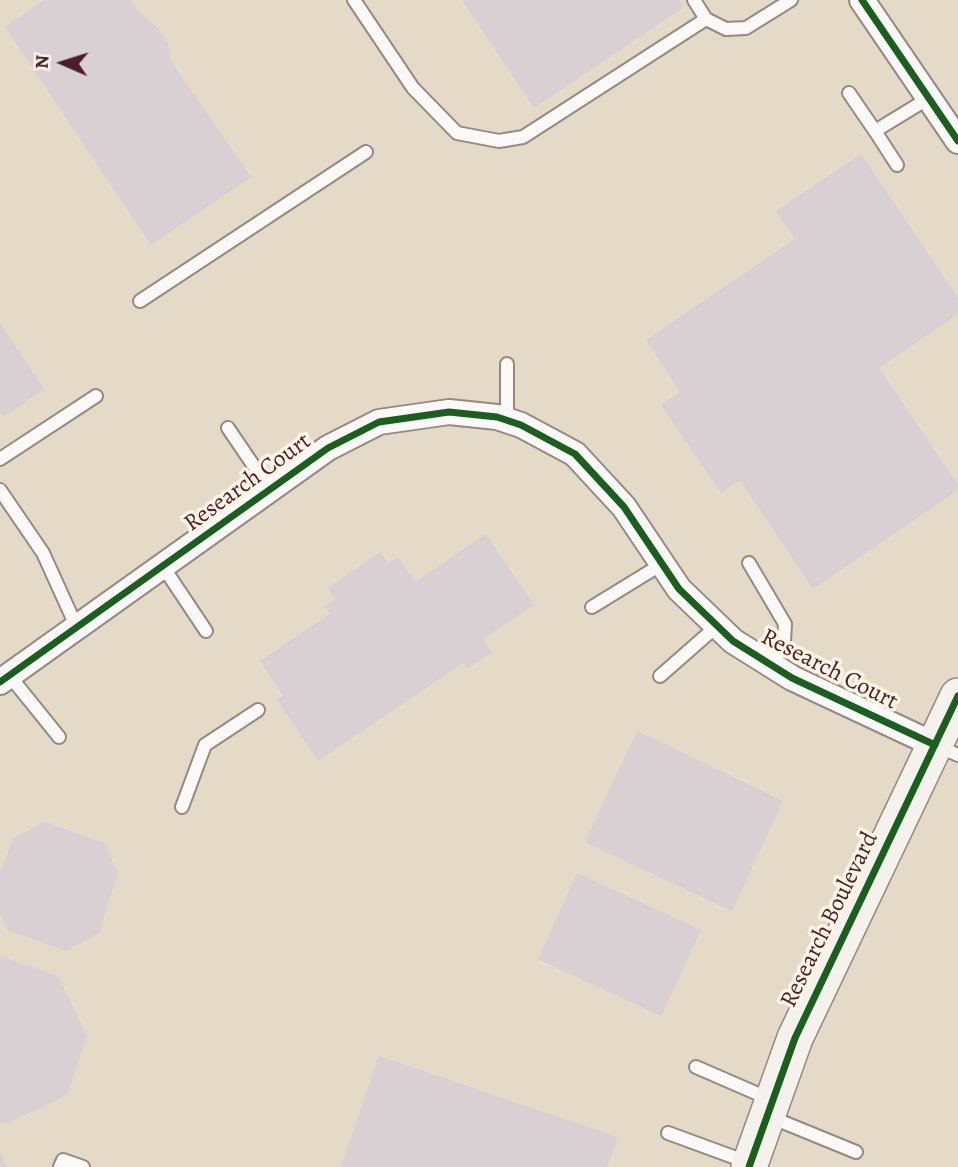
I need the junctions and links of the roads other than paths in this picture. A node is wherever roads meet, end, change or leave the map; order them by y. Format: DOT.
graph roads {
  1 [pos="354,0"];
  2 [pos="694,0"];
  3 [pos="791,0"];
  4 [pos="862,0"];
  5 [pos="706,19"];
  6 [pos="849,93"];
  7 [pos="929,98"];
  8 [pos="876,131"];
  9 [pos="958,141"];
  10 [pos="366,152"];
  11 [pos="897,166"];
  12 [pos="140,300"];
  13 [pos="507,364"];
  14 [pos="96,397"];
  15 [pos="506,420"];
  16 [pos="228,428"];
  17 [pos="0,459"];
  18 [pos="0,490"];
  19 [pos="270,490"];
  20 [pos="749,563"];
  21 [pos="662,564"];
  22 [pos="164,568"];
  23 [pos="592,607"];
  24 [pos="717,626"];
  25 [pos="77,628"];
  26 [pos="205,631"];
  27 [pos="773,666"];
  28 [pos="660,676"];
  29 [pos="5,678"];
  30 [pos="958,696"];
  31 [pos="258,710"];
  32 [pos="59,737"];
  33 [pos="946,750"];
  34 [pos="182,807"];
  35 [pos="696,1067"];
  36 [pos="770,1108"];
  37 [pos="667,1133"];
  38 [pos="856,1152"];
  39 [pos="750,1165"];
  40 [pos="60,1167"];
  41 [pos="83,1167"];
  1 -- 5 [label="lane"];
  2 -- 5 [label="lane"];
  3 -- 5 [label="lane"];
  4 -- 7 [label="street"];
  6 -- 8 [label="lane"];
  7 -- 8 [label="lane"];
  7 -- 9 [label="street"];
  8 -- 11 [label="lane"];
  10 -- 12 [label="lane"];
  13 -- 15 [label="lane"];
  14 -- 17 [label="lane"];
  15 -- 19 [label="street, Research Court"];
  15 -- 21 [label="street, Research Court"];
  16 -- 19 [label="lane"];
  18 -- 25 [label="lane"];
  19 -- 22 [label="street, Research Court"];
  20 -- 27 [label="lane"];
  21 -- 23 [label="lane"];
  21 -- 24 [label="street, Research Court"];
  22 -- 25 [label="street, Research Court"];
  22 -- 26 [label="lane"];
  24 -- 27 [label="street, Research Court"];
  24 -- 28 [label="lane"];
  25 -- 29 [label="street, Research Court"];
  27 -- 33 [label="street, Research Court"];
  29 -- 32 [label="lane"];
  30 -- 33 [label="street, Research Boulevard"];
  31 -- 34 [label="lane"];
  33 -- 36 [label="street, Research Boulevard"];
  35 -- 36 [label="lane"];
  36 -- 38 [label="lane"];
  36 -- 39 [label="street, Research Boulevard"];
  37 -- 39 [label="lane"];
  40 -- 41 [label="lane"];
}
